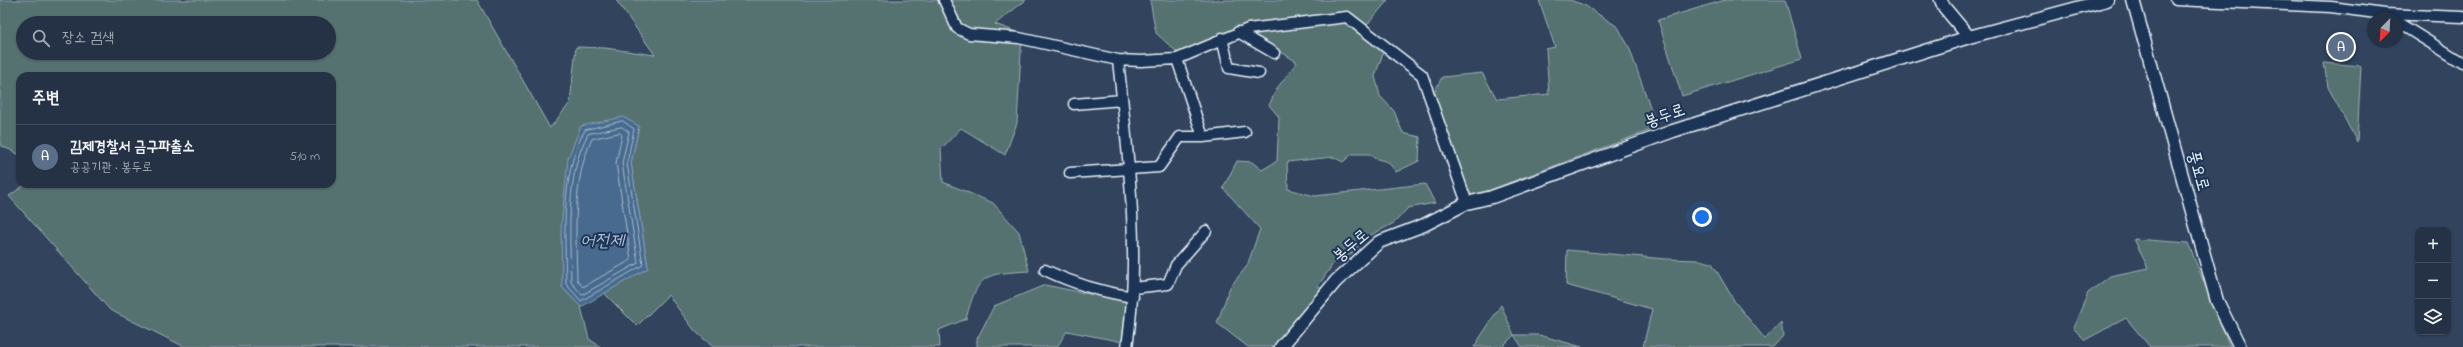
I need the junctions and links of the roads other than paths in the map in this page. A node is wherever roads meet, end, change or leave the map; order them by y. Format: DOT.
graph roads {
  1 [pos="944,0"];
  2 [pos="1941,0"];
  3 [pos="2107,0"];
  4 [pos="2133,0"];
  5 [pos="2176,0"];
  6 [pos="2331,4"];
  7 [pos="2369,12"];
  8 [pos="2403,16"];
  9 [pos="2463,17"];
  10 [pos="2403,26"];
  11 [pos="1238,32"];
  12 [pos="1969,36"];
  13 [pos="1222,38"];
  14 [pos="1274,53"];
  15 [pos="1177,59"];
  16 [pos="1118,60"];
  17 [pos="2463,63"];
  18 [pos="1259,73"];
  19 [pos="1122,100"];
  20 [pos="1074,104"];
  21 [pos="1245,132"];
  22 [pos="1203,137"];
  23 [pos="1129,168"];
  24 [pos="1070,173"];
  25 [pos="1468,202"];
  26 [pos="1206,231"];
  27 [pos="1045,270"];
  28 [pos="1133,293"];
  29 [pos="1127,347"];
  30 [pos="1281,347"];
  31 [pos="2240,347"];
  1 -- 16 [label="street"];
  2 -- 12 [label="main road"];
  3 -- 12 [label="main road, 봉두로"];
  4 -- 31 [label="main road, 풍요로"];
  5 -- 6 [label="street"];
  6 -- 7 [label="street"];
  8 -- 9 [label="street"];
  10 -- 17 [label="street"];
  11 -- 13 [label="street"];
  11 -- 14 [label="street"];
  11 -- 25 [label="street"];
  12 -- 25 [label="main road, 봉두로"];
  13 -- 15 [label="street"];
  13 -- 18 [label="street"];
  15 -- 16 [label="street"];
  15 -- 22 [label="street"];
  16 -- 19 [label="street"];
  19 -- 20 [label="street"];
  19 -- 23 [label="street"];
  21 -- 22 [label="street"];
  22 -- 23 [label="street"];
  23 -- 24 [label="street"];
  23 -- 28 [label="street"];
  25 -- 30 [label="main road, 봉두로"];
  26 -- 28 [label="street"];
  27 -- 28 [label="street"];
  28 -- 29 [label="street"];
}
